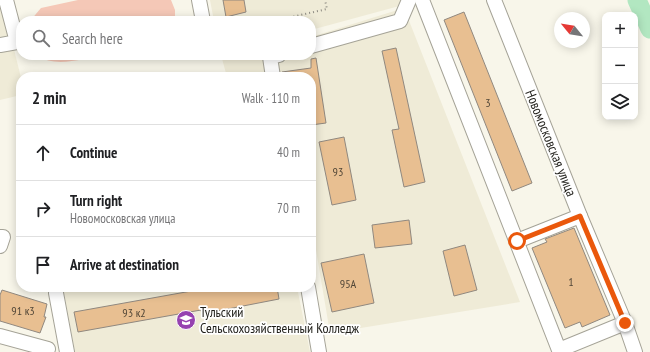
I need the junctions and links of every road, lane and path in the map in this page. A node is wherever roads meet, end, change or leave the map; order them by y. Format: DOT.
graph roads {
  1 [pos="6,0"];
  2 [pos="199,0"];
  3 [pos="326,0"];
  4 [pos="409,0"];
  5 [pos="422,0"];
  6 [pos="494,0"];
  7 [pos="202,16"];
  8 [pos="296,16"];
  9 [pos="16,38"];
  10 [pos="16,42"];
  11 [pos="0,45"];
  12 [pos="316,45"];
  13 [pos="270,60"];
  14 [pos="272,72"];
  15 [pos="580,216"];
  16 [pos="0,236"];
  17 [pos="517,241"];
  18 [pos="0,246"];
  19 [pos="56,292"];
  20 [pos="309,292"];
  21 [pos="625,323"];
  22 [pos="0,336"];
  23 [pos="48,349"];
  24 [pos="67,352"];
  25 [pos="319,352"];
  26 [pos="635,352"];
  1 -- 9 [label="street"];
  2 -- 7 [label="street"];
  3 -- 8 [label="path"];
  4 -- 12 [label="street"];
  5 -- 17 [label="street"];
  6 -- 15 [label="street, Новомосковская улица"];
  10 -- 11 [label="street"];
  13 -- 14 [label="street"];
  15 -- 17 [label="street"];
  15 -- 21 [label="street, Новомосковская улица"];
  16 -- 18 [label="street"];
  17 -- 21 [label="street"];
  19 -- 24 [label="street"];
  20 -- 25 [label="street"];
  21 -- 26 [label="street, Новомосковская улица"];
  22 -- 23 [label="street"];
}
